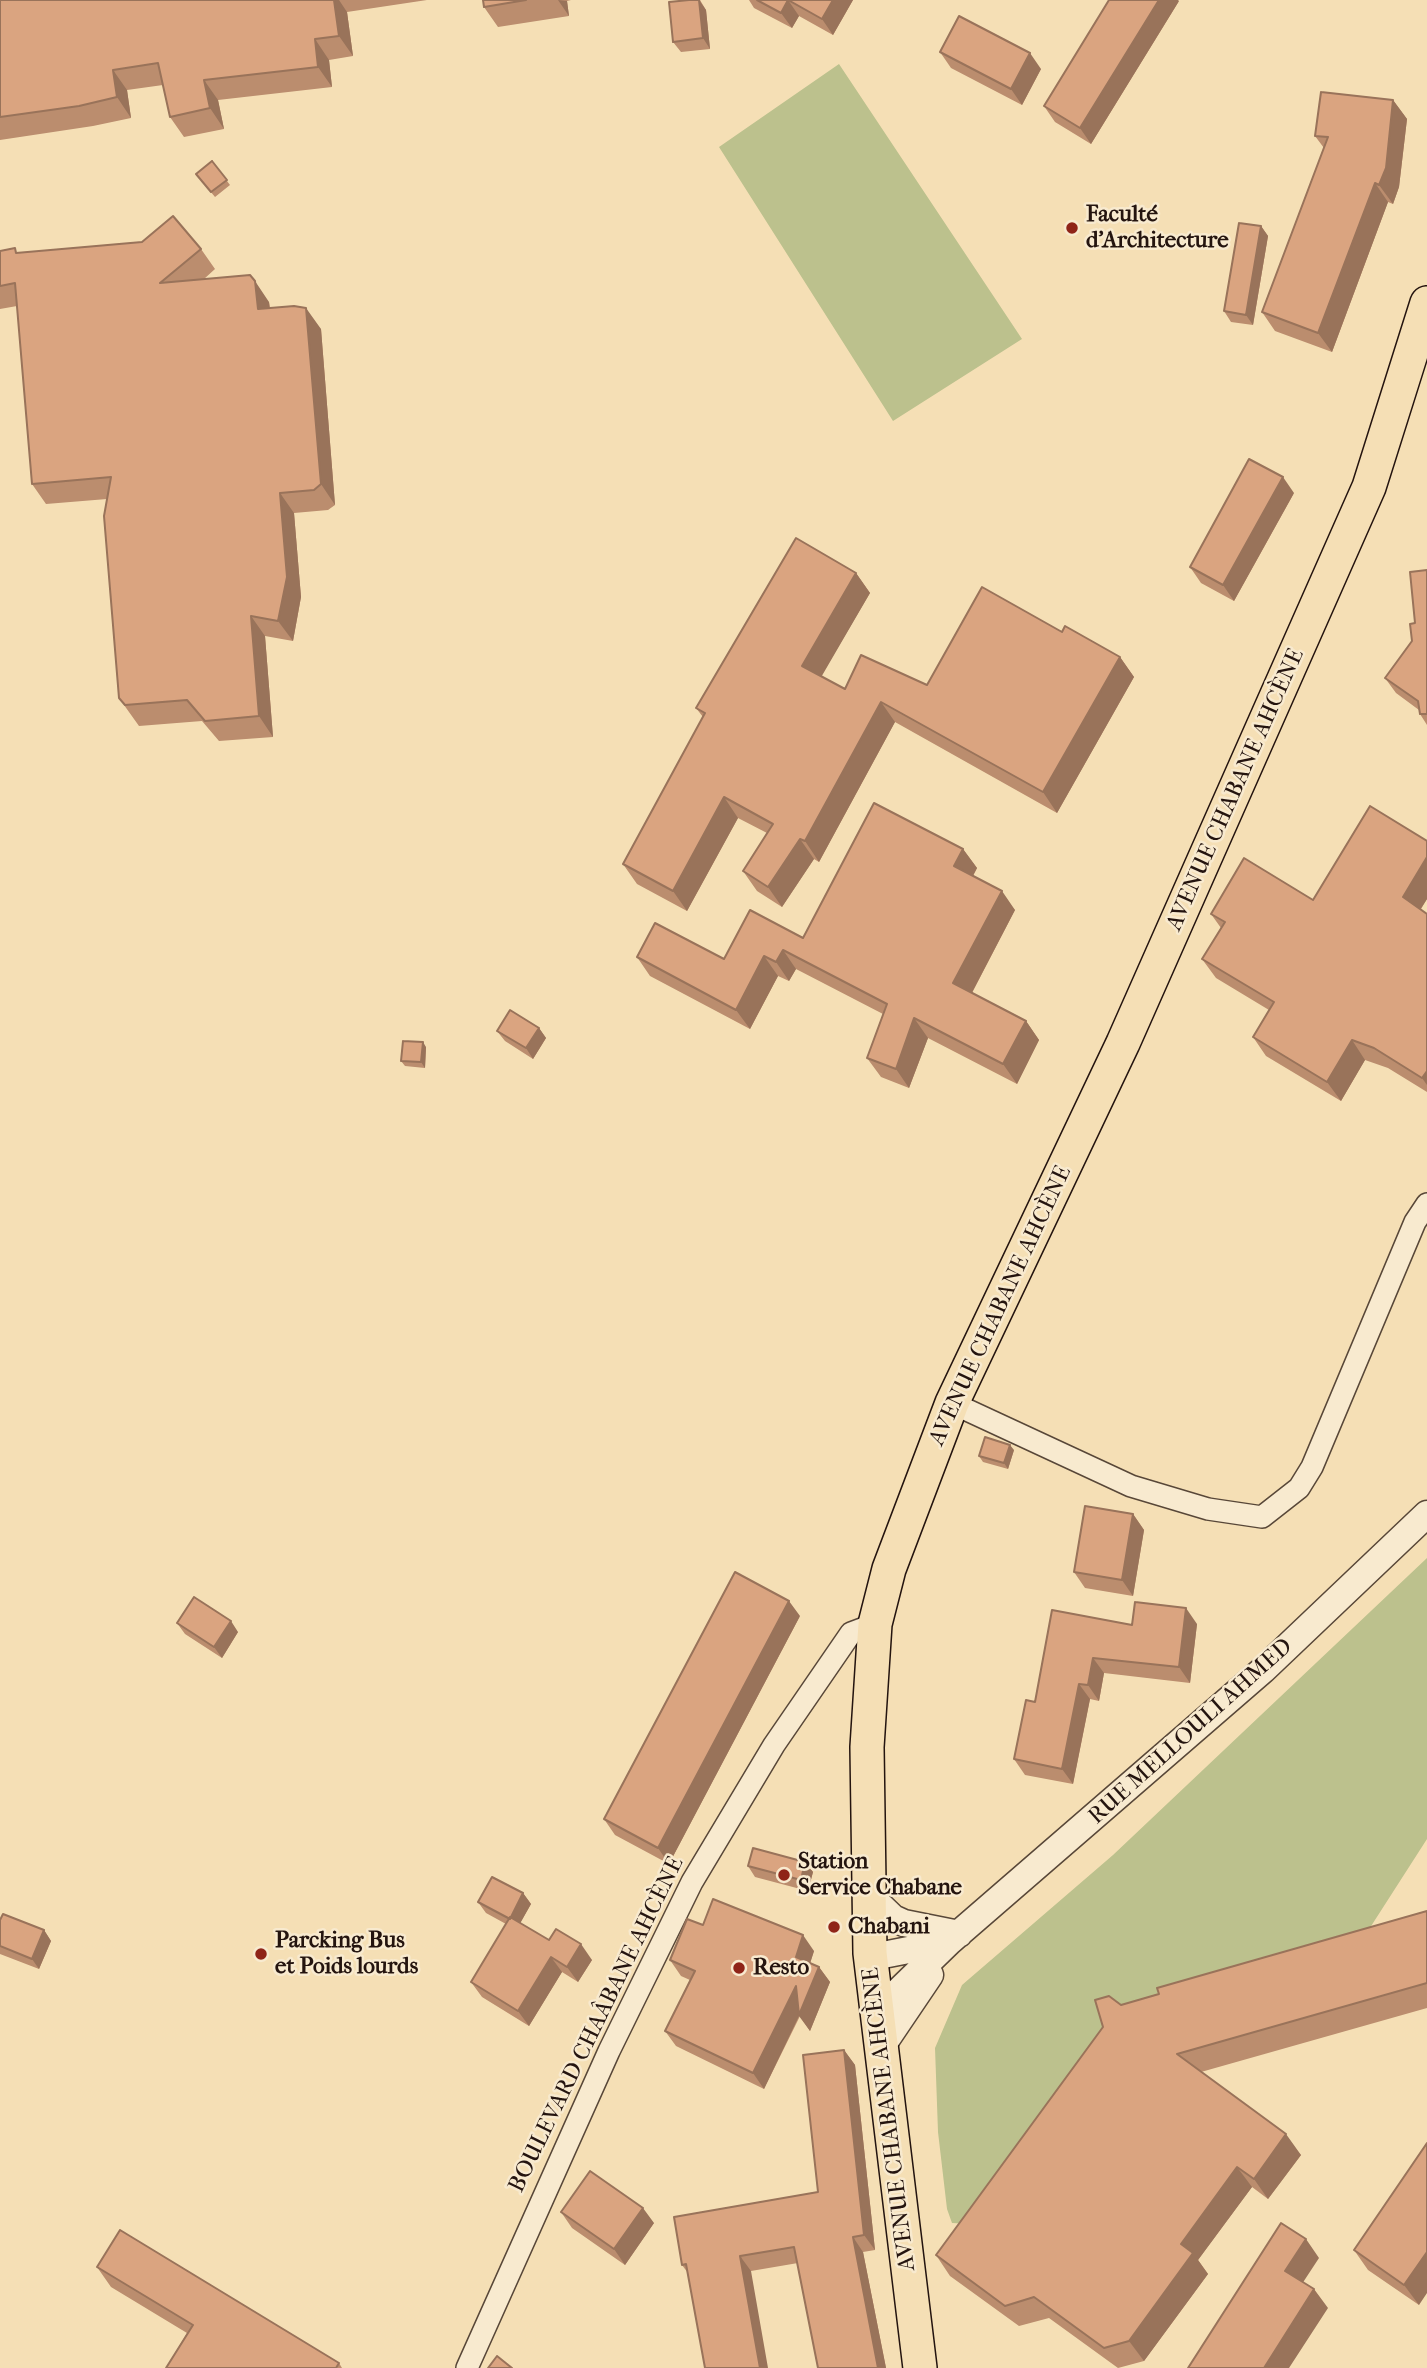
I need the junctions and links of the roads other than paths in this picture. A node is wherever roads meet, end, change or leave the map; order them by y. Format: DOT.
graph roads {
  1 [pos="1427,303"];
  2 [pos="1427,1204"];
  3 [pos="952,1403"];
  4 [pos="1427,1514"];
  5 [pos="875,1624"];
  6 [pos="869,1895"];
  7 [pos="954,1938"];
  8 [pos="870,1953"];
  9 [pos="877,2012"];
  10 [pos="882,2046"];
  11 [pos="467,2368"];
  12 [pos="920,2368"];
  1 -- 3 [label="main road, AVENUE CHABANE AHCÈNE"];
  2 -- 3 [label="street"];
  3 -- 5 [label="main road, AVENUE CHABANE AHCÈNE"];
  4 -- 7 [label="street, RUE MELLOULI AHMED"];
  5 -- 6 [label="main road, AVENUE CHABANE AHCÈNE"];
  5 -- 11 [label="street, BOULEVARD CHAÂBANE AHCÈNE"];
  6 -- 7 [label="street"];
  6 -- 8 [label="main road, AVENUE CHABANE AHCÈNE"];
  7 -- 8 [label="street, RUE MELLOULI AHMED"];
  7 -- 9 [label="street, RUE MELLOULI AHMED"];
  7 -- 10 [label="street"];
  8 -- 9 [label="main road, AVENUE CHABANE AHCÈNE"];
  9 -- 10 [label="main road, AVENUE CHABANE AHCÈNE"];
  10 -- 12 [label="main road, AVENUE CHABANE AHCÈNE"];
}
